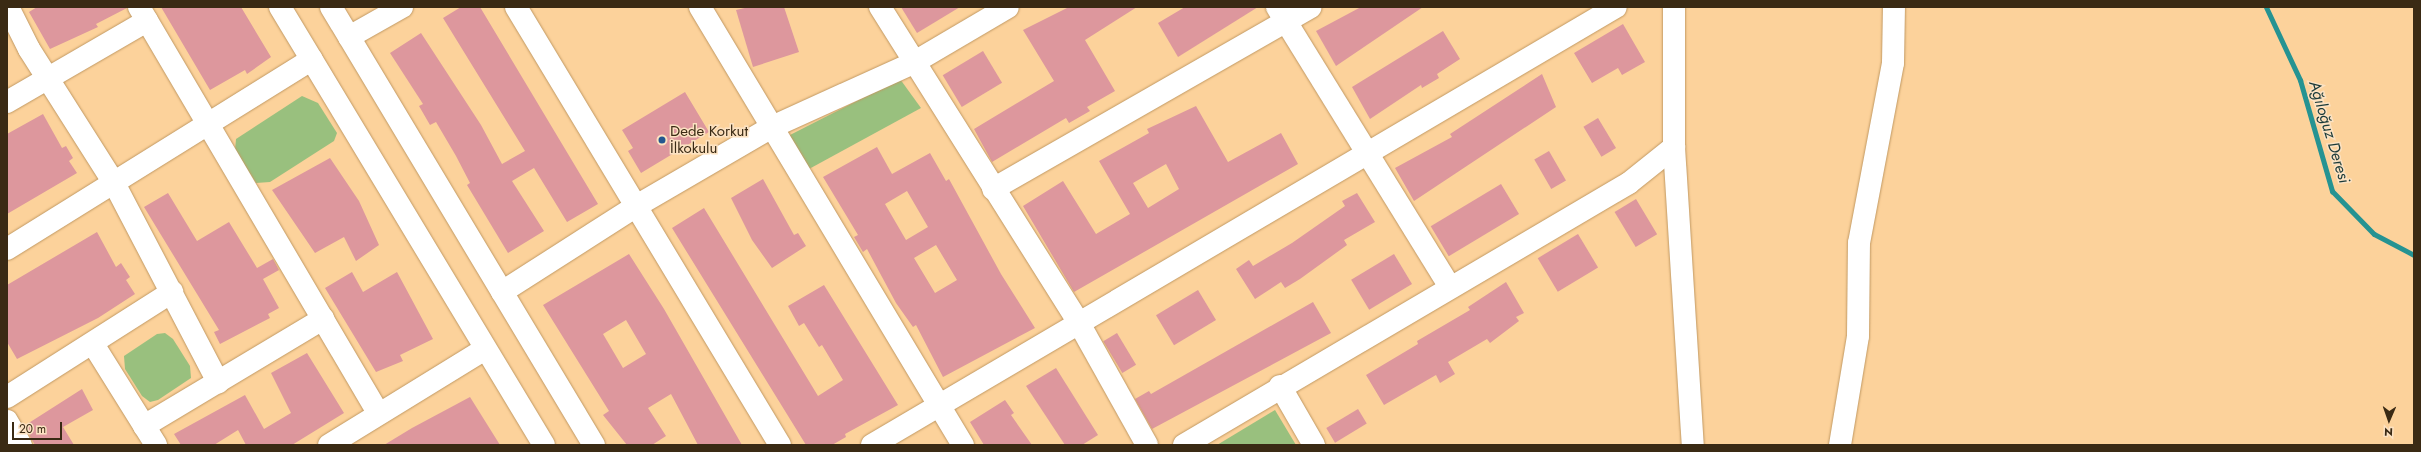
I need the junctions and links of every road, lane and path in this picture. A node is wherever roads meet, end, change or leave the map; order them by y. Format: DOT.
graph roads {
  1 [pos="8,7"];
  2 [pos="280,7"];
  3 [pos="331,7"];
  4 [pos="402,7"];
  5 [pos="516,7"];
  6 [pos="700,7"];
  7 [pos="880,7"];
  8 [pos="1008,7"];
  9 [pos="1310,7"];
  10 [pos="1616,7"];
  11 [pos="1674,7"];
  12 [pos="1894,7"];
  13 [pos="143,14"];
  14 [pos="1281,14"];
  15 [pos="349,37"];
  16 [pos="312,59"];
  17 [pos="913,63"];
  18 [pos="48,78"];
  19 [pos="7,102"];
  20 [pos="207,124"];
  21 [pos="772,126"];
  22 [pos="1674,147"];
  23 [pos="1368,154"];
  24 [pos="114,182"];
  25 [pos="993,189"];
  26 [pos="638,205"];
  27 [pos="7,249"];
  28 [pos="1450,287"];
  29 [pos="172,292"];
  30 [pos="502,292"];
  31 [pos="323,319"];
  32 [pos="1080,325"];
  33 [pos="93,344"];
  34 [pos="486,349"];
  35 [pos="218,382"];
  36 [pos="1280,386"];
  37 [pos="7,397"];
  38 [pos="939,406"];
  39 [pos="379,414"];
  40 [pos="7,421"];
  41 [pos="144,426"];
  42 [pos="20,445"];
  43 [pos="156,445"];
  44 [pos="329,445"];
  45 [pos="544,445"];
  46 [pos="594,445"];
  47 [pos="780,445"];
  48 [pos="872,445"];
  49 [pos="962,445"];
  50 [pos="1147,445"];
  51 [pos="1184,445"];
  52 [pos="1314,445"];
  53 [pos="1693,445"];
  54 [pos="1840,445"];
  1 -- 18 [label="street"];
  2 -- 16 [label="street"];
  3 -- 15 [label="street"];
  4 -- 15 [label="street"];
  5 -- 26 [label="street"];
  6 -- 21 [label="street"];
  7 -- 17 [label="street"];
  8 -- 17 [label="street"];
  9 -- 14 [label="street"];
  10 -- 23 [label="street"];
  11 -- 22 [label="street"];
  12 -- 54 [label="street"];
  13 -- 18 [label="street"];
  13 -- 20 [label="street"];
  14 -- 23 [label="street"];
  14 -- 25 [label="street"];
  15 -- 30 [label="street"];
  16 -- 20 [label="street"];
  16 -- 34 [label="street"];
  17 -- 21 [label="street"];
  17 -- 25 [label="street"];
  18 -- 19 [label="street"];
  18 -- 24 [label="street"];
  20 -- 24 [label="street"];
  20 -- 31 [label="street"];
  21 -- 26 [label="street"];
  21 -- 38 [label="street"];
  22 -- 28 [label="street"];
  22 -- 53 [label="street"];
  23 -- 28 [label="street"];
  23 -- 32 [label="street"];
  24 -- 27 [label="street"];
  24 -- 29 [label="street"];
  25 -- 32 [label="street"];
  26 -- 30 [label="street"];
  26 -- 47 [label="street"];
  28 -- 36 [label="street"];
  29 -- 33 [label="street"];
  29 -- 35 [label="street"];
  30 -- 46 [label="street"];
  31 -- 35 [label="street"];
  31 -- 39 [label="street"];
  32 -- 38 [label="street"];
  32 -- 50 [label="street"];
  33 -- 37 [label="street"];
  33 -- 41 [label="street"];
  34 -- 39 [label="street"];
  34 -- 45 [label="street"];
  35 -- 41 [label="street"];
  36 -- 51 [label="street"];
  36 -- 52 [label="street"];
  38 -- 48 [label="street"];
  38 -- 49 [label="street"];
  39 -- 44 [label="street"];
  40 -- 42 [label="street"];
  41 -- 43 [label="street"];
}
